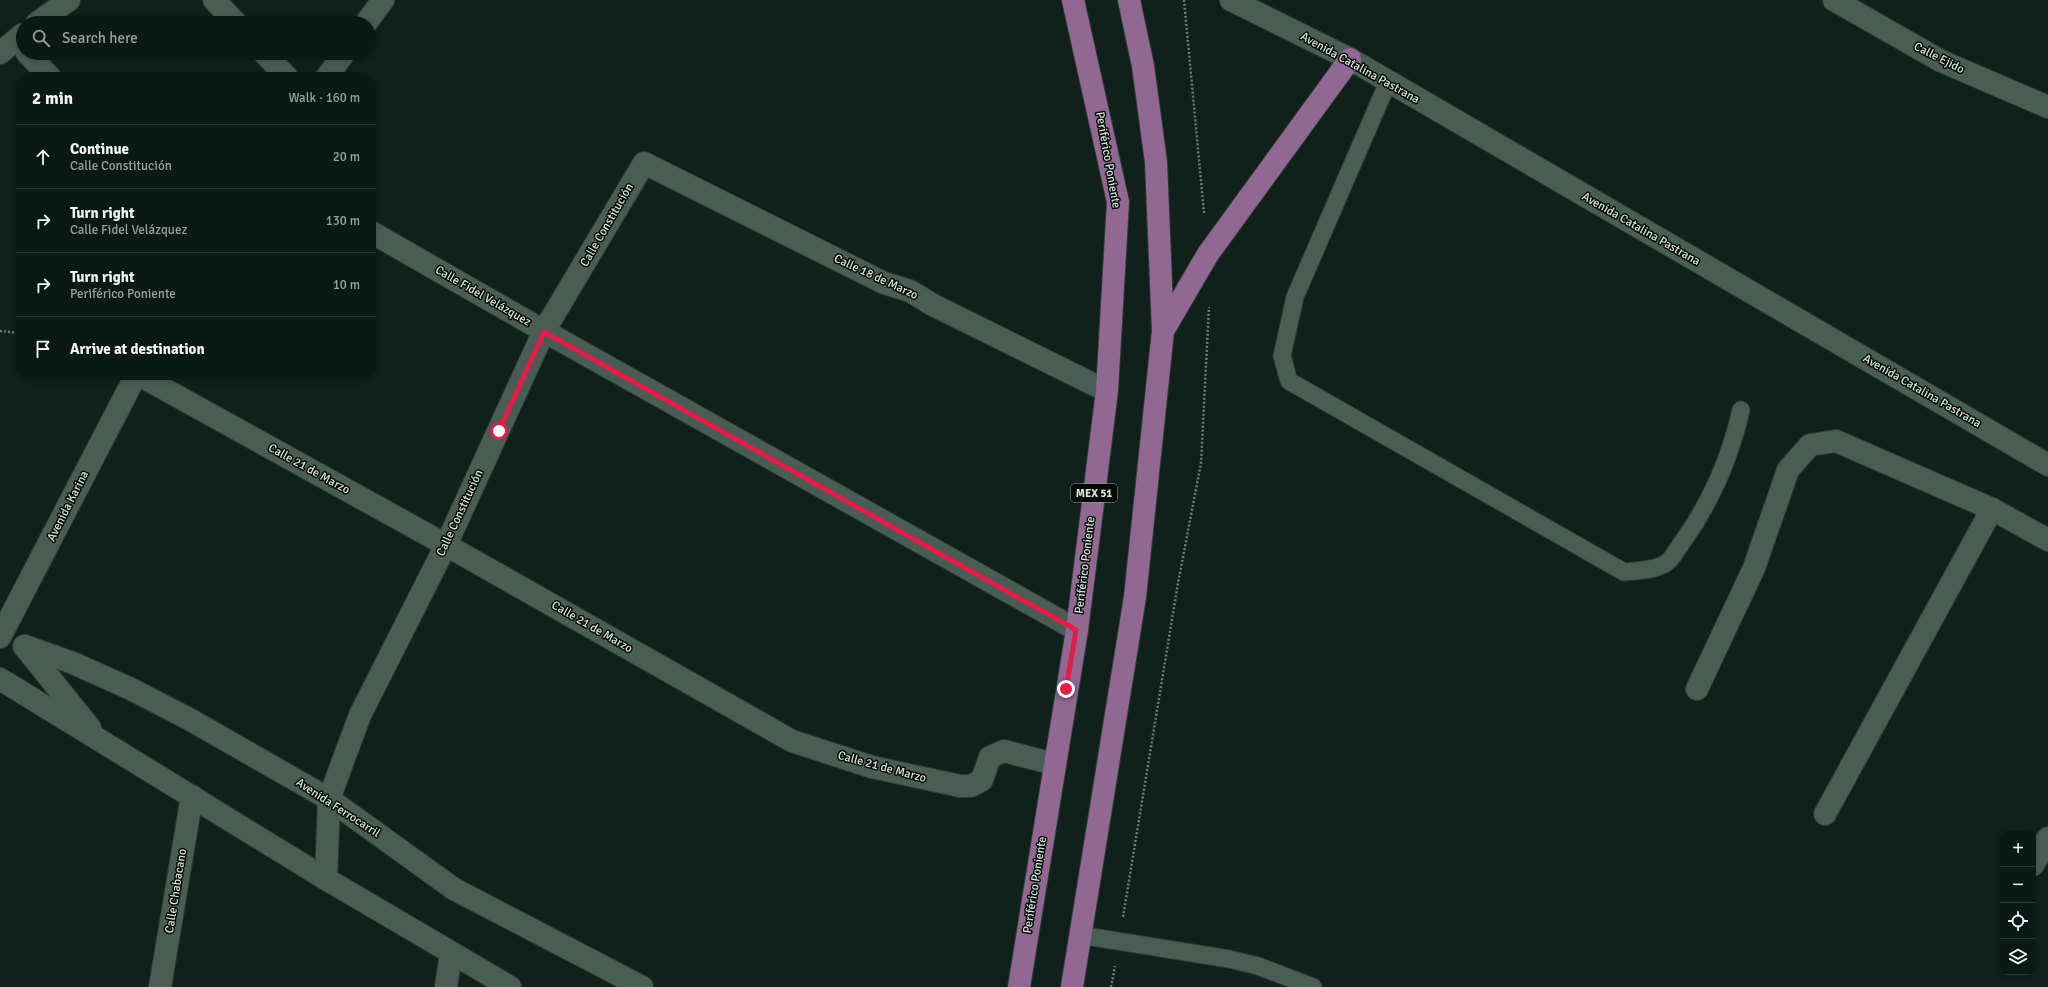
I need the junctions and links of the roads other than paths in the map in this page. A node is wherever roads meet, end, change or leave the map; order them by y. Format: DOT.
graph roads {
  1 [pos="68,0"];
  2 [pos="214,0"];
  3 [pos="383,0"];
  4 [pos="1073,0"];
  5 [pos="1129,0"];
  6 [pos="1231,0"];
  7 [pos="1837,1"];
  8 [pos="46,16"];
  9 [pos="229,16"];
  10 [pos="371,16"];
  11 [pos="1350,59"];
  12 [pos="32,60"];
  13 [pos="271,60"];
  14 [pos="339,60"];
  15 [pos="45,72"];
  16 [pos="282,72"];
  17 [pos="331,72"];
  18 [pos="1388,82"];
  19 [pos="2048,107"];
  20 [pos="644,163"];
  21 [pos="376,235"];
  22 [pos="1162,331"];
  23 [pos="544,332"];
  24 [pos="134,380"];
  25 [pos="146,380"];
  26 [pos="1108,392"];
  27 [pos="1740,410"];
  28 [pos="2048,465"];
  29 [pos="1992,509"];
  30 [pos="2048,540"];
  31 [pos="446,545"];
  32 [pos="1076,630"];
  33 [pos="1,635"];
  34 [pos="25,646"];
  35 [pos="0,679"];
  36 [pos="1697,689"];
  37 [pos="100,740"];
  38 [pos="1054,764"];
  39 [pos="192,796"];
  40 [pos="329,799"];
  41 [pos="1825,814"];
  42 [pos="2048,838"];
  43 [pos="2036,860"];
  44 [pos="326,879"];
  45 [pos="1080,935"];
  46 [pos="451,953"];
  47 [pos="160,987"];
  48 [pos="446,987"];
  49 [pos="510,987"];
  50 [pos="642,987"];
  51 [pos="1019,987"];
  52 [pos="1072,987"];
  53 [pos="1311,987"];
  1 -- 8 [label="street"];
  2 -- 9 [label="street"];
  3 -- 10 [label="street"];
  4 -- 26 [label="main road, Periférico Poniente / MEX 51"];
  5 -- 22 [label="main road"];
  6 -- 11 [label="street, Avenida Catalina Pastrana"];
  7 -- 19 [label="street, Calle Ejido"];
  11 -- 18 [label="street, Avenida Catalina Pastrana"];
  11 -- 22 [label="main road"];
  12 -- 15 [label="street"];
  13 -- 16 [label="street"];
  14 -- 17 [label="street"];
  18 -- 27 [label="lane"];
  18 -- 28 [label="street, Avenida Catalina Pastrana"];
  20 -- 23 [label="street, Calle Constitución"];
  20 -- 26 [label="street, Calle 18 de Marzo"];
  21 -- 23 [label="street, Calle Fidel Velázquez"];
  22 -- 45 [label="main road"];
  23 -- 31 [label="street, Calle Constitución"];
  23 -- 32 [label="street, Calle Fidel Velázquez"];
  24 -- 33 [label="street, Avenida Karina"];
  25 -- 31 [label="street, Calle 21 de Marzo"];
  26 -- 32 [label="main road, Periférico Poniente / MEX 51"];
  29 -- 30 [label="street"];
  29 -- 36 [label="street"];
  29 -- 41 [label="street"];
  31 -- 38 [label="street, Calle 21 de Marzo"];
  31 -- 40 [label="street, Calle Constitución"];
  32 -- 38 [label="main road, Periférico Poniente / MEX 51"];
  33 -- 34 [label="street, Avenida Ferrocarril"];
  34 -- 37 [label="street"];
  34 -- 40 [label="street, Avenida Ferrocarril"];
  35 -- 37 [label="street"];
  37 -- 39 [label="street"];
  38 -- 51 [label="main road, Periférico Poniente / MEX 51"];
  39 -- 44 [label="street"];
  39 -- 47 [label="street, Calle Chabacano"];
  40 -- 44 [label="street, Calle Constitución"];
  40 -- 50 [label="street, Avenida Ferrocarril"];
  42 -- 43 [label="street"];
  44 -- 46 [label="street"];
  45 -- 52 [label="main road"];
  45 -- 53 [label="lane"];
  46 -- 48 [label="street"];
  46 -- 49 [label="street"];
}
